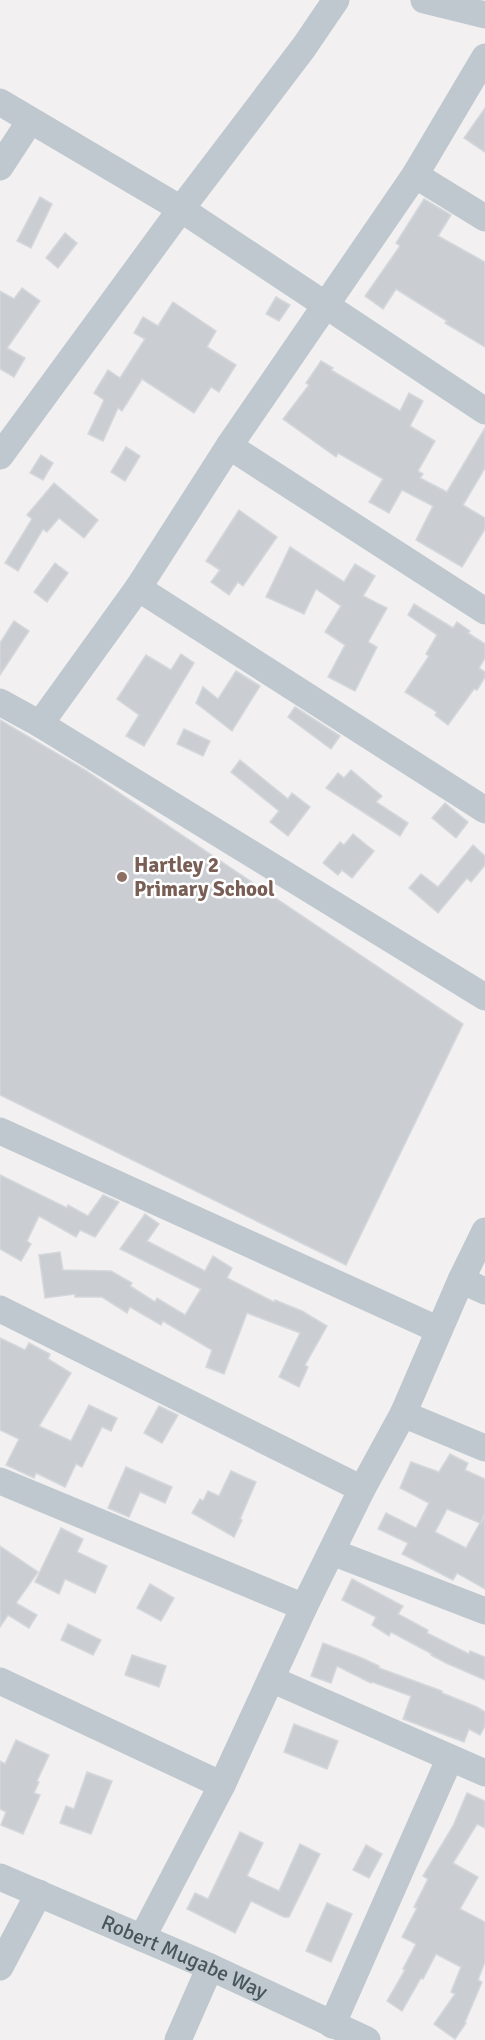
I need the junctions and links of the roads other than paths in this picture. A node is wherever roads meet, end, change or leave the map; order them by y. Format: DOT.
graph roads {
  1 [pos="336,0"];
  2 [pos="424,0"];
  3 [pos="485,15"];
  4 [pos="485,57"];
  5 [pos="0,102"];
  6 [pos="30,121"];
  7 [pos="0,167"];
  8 [pos="415,175"];
  9 [pos="181,209"];
  10 [pos="485,218"];
  11 [pos="326,304"];
  12 [pos="485,411"];
  13 [pos="229,446"];
  14 [pos="0,456"];
  15 [pos="138,588"];
  16 [pos="485,611"];
  17 [pos="0,702"];
  18 [pos="40,724"];
  19 [pos="485,810"];
  20 [pos="485,997"];
  21 [pos="0,1131"];
  22 [pos="485,1231"];
  23 [pos="473,1286"];
  24 [pos="0,1309"];
  25 [pos="439,1330"];
  26 [pos="403,1414"];
  27 [pos="485,1448"];
  28 [pos="0,1481"];
  29 [pos="362,1488"];
  30 [pos="332,1552"];
  31 [pos="304,1607"];
  32 [pos="485,1611"];
  33 [pos="271,1679"];
  34 [pos="0,1681"];
  35 [pos="450,1758"];
  36 [pos="485,1773"];
  37 [pos="222,1785"];
  38 [pos="0,1877"];
  39 [pos="39,1893"];
  40 [pos="142,1938"];
  41 [pos="1,1962"];
  42 [pos="210,1967"];
  43 [pos="332,2025"];
  44 [pos="178,2040"];
  45 [pos="367,2040"];
  1 -- 9 [label="street"];
  2 -- 3 [label="street"];
  4 -- 8 [label="street"];
  5 -- 6 [label="street"];
  6 -- 7 [label="street"];
  6 -- 9 [label="street"];
  8 -- 10 [label="street"];
  8 -- 11 [label="street"];
  9 -- 11 [label="street"];
  9 -- 14 [label="street"];
  11 -- 12 [label="street"];
  11 -- 13 [label="street"];
  13 -- 15 [label="street"];
  13 -- 16 [label="street"];
  15 -- 18 [label="street"];
  15 -- 19 [label="street"];
  17 -- 18 [label="street"];
  18 -- 20 [label="street"];
  21 -- 25 [label="street"];
  22 -- 23 [label="street"];
  23 -- 25 [label="street"];
  24 -- 29 [label="street"];
  25 -- 26 [label="street"];
  26 -- 27 [label="street"];
  26 -- 29 [label="street"];
  28 -- 31 [label="street"];
  29 -- 30 [label="street"];
  30 -- 31 [label="street"];
  30 -- 32 [label="street"];
  31 -- 33 [label="street"];
  33 -- 35 [label="street"];
  33 -- 37 [label="street"];
  34 -- 37 [label="street"];
  35 -- 36 [label="street"];
  35 -- 43 [label="street"];
  37 -- 40 [label="street"];
  38 -- 39 [label="street, Robert Mugabe Way"];
  39 -- 40 [label="street, Robert Mugabe Way"];
  39 -- 41 [label="street"];
  40 -- 42 [label="street, Robert Mugabe Way"];
  42 -- 43 [label="street, Robert Mugabe Way"];
  42 -- 44 [label="street"];
  43 -- 45 [label="street, Robert Mugabe Way"];
}
